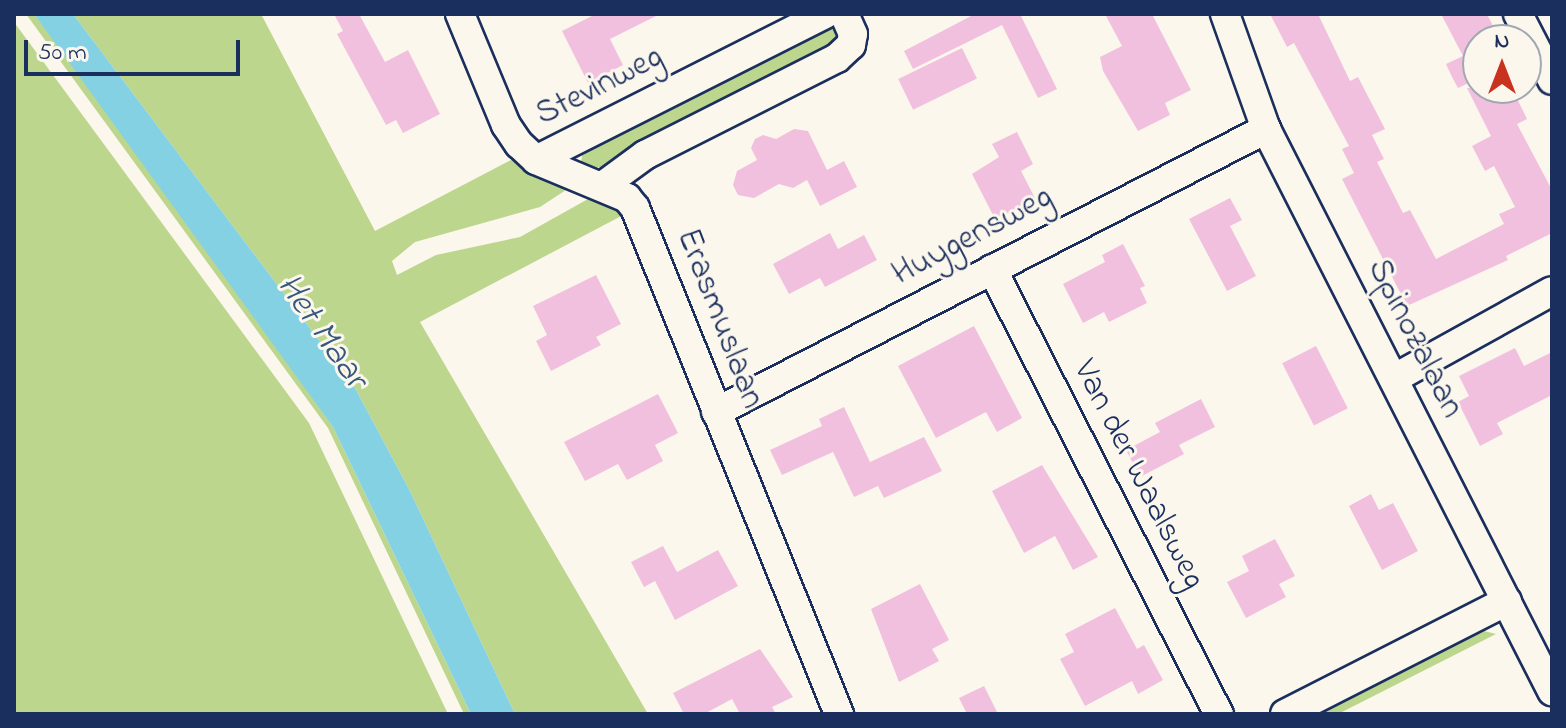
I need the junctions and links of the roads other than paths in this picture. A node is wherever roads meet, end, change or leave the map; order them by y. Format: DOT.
graph roads {
  1 [pos="460,14"];
  2 [pos="825,14"];
  3 [pos="844,14"];
  4 [pos="1225,14"];
  5 [pos="1518,14"];
  6 [pos="1552,80"];
  7 [pos="1266,129"];
  8 [pos="536,160"];
  9 [pos="604,185"];
  10 [pos="992,269"];
  11 [pos="1552,291"];
  12 [pos="1395,378"];
  13 [pos="716,412"];
  14 [pos="1507,601"];
  15 [pos="1552,691"];
  16 [pos="839,714"];
  17 [pos="1219,714"];
  18 [pos="1285,714"];
  1 -- 8 [label="street, Erasmuslaan"];
  2 -- 8 [label="street, Stevinweg"];
  3 -- 9 [label="street"];
  4 -- 7 [label="street, Spinozalaan"];
  5 -- 6 [label="street"];
  7 -- 10 [label="street, Huygensweg"];
  7 -- 12 [label="street, Spinozalaan"];
  8 -- 9 [label="street, Erasmuslaan"];
  9 -- 13 [label="street, Erasmuslaan"];
  10 -- 13 [label="street, Huygensweg"];
  10 -- 17 [label="street, Van der Waalsweg"];
  11 -- 12 [label="street"];
  12 -- 14 [label="street, Spinozalaan"];
  13 -- 16 [label="street, Erasmuslaan"];
  14 -- 15 [label="street, Spinozalaan"];
  14 -- 18 [label="street"];
}
